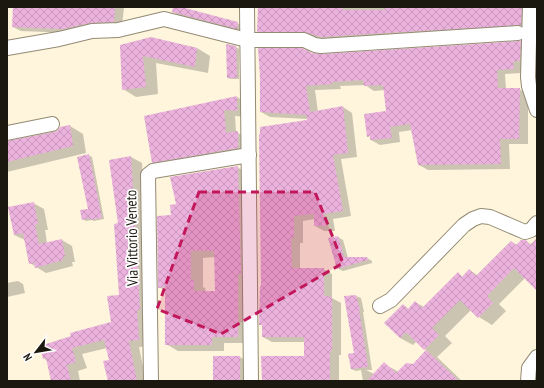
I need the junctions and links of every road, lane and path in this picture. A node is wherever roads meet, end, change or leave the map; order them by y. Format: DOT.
graph roads {
  1 [pos="246,7"];
  2 [pos="530,7"];
  3 [pos="518,33"];
  4 [pos="247,40"];
  5 [pos="7,48"];
  6 [pos="537,110"];
  7 [pos="52,124"];
  8 [pos="7,133"];
  9 [pos="249,155"];
  10 [pos="537,224"];
  11 [pos="380,306"];
  12 [pos="537,358"];
  13 [pos="524,378"];
  14 [pos="151,381"];
  15 [pos="251,381"];
  1 -- 4 [label="street"];
  2 -- 6 [label="street"];
  3 -- 4 [label="street"];
  4 -- 5 [label="street"];
  4 -- 9 [label="street"];
  7 -- 8 [label="street"];
  9 -- 14 [label="street, Via Vittorio Veneto"];
  9 -- 15 [label="street"];
  10 -- 11 [label="street"];
  12 -- 13 [label="street"];
}
